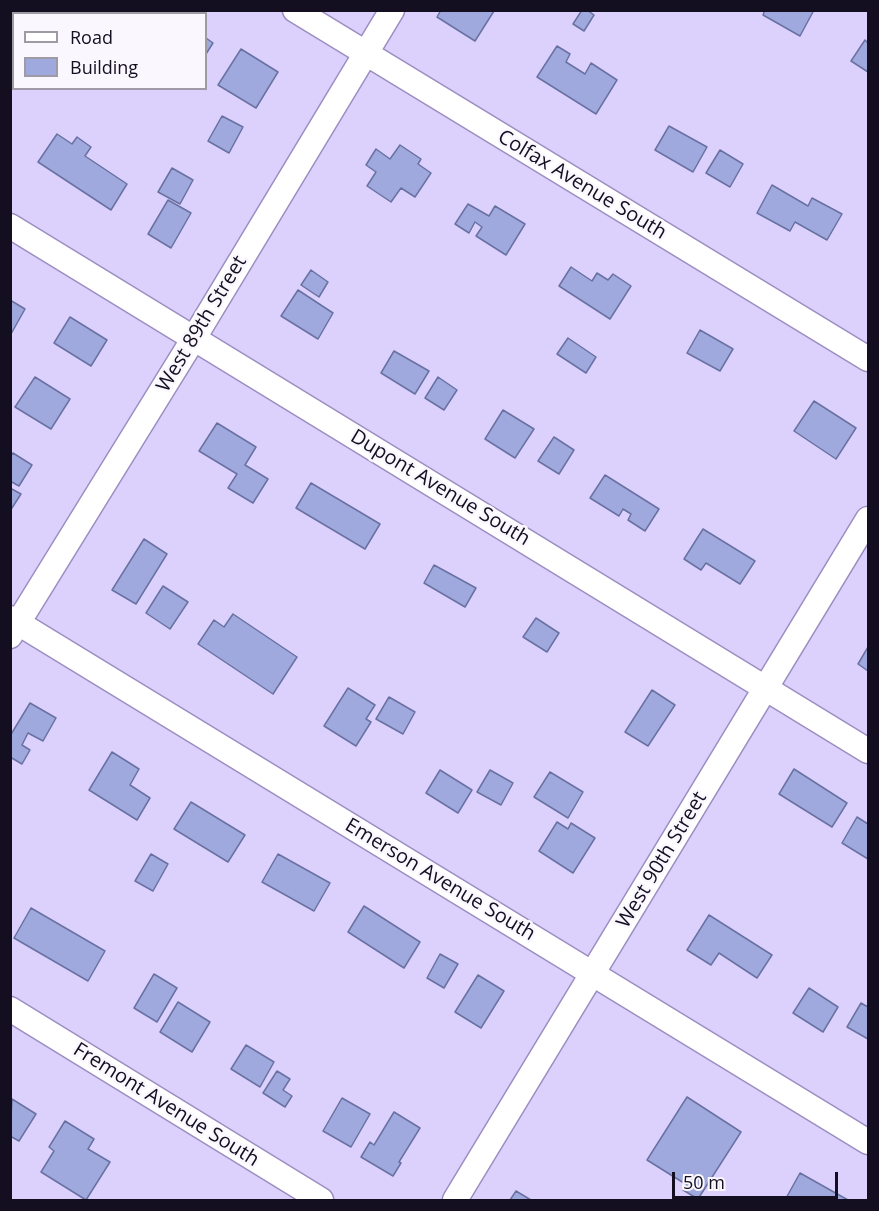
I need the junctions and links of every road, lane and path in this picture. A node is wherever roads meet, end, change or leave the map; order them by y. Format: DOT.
graph roads {
  1 [pos="295,10"];
  2 [pos="392,10"];
  3 [pos="366,54"];
  4 [pos="10,226"];
  5 [pos="194,338"];
  6 [pos="868,359"];
  7 [pos="868,519"];
  8 [pos="13,626"];
  9 [pos="766,688"];
  10 [pos="868,751"];
  11 [pos="593,973"];
  12 [pos="10,1010"];
  13 [pos="868,1142"];
  14 [pos="321,1200"];
  15 [pos="455,1200"];
  1 -- 3 [label="street, Colfax Avenue South"];
  2 -- 3 [label="street, West 89th Street"];
  3 -- 5 [label="street, West 89th Street"];
  3 -- 6 [label="street, Colfax Avenue South"];
  4 -- 5 [label="street, Dupont Avenue South"];
  5 -- 8 [label="street, West 89th Street"];
  5 -- 9 [label="street, Dupont Avenue South"];
  7 -- 9 [label="street, West 90th Street"];
  8 -- 11 [label="street, Emerson Avenue South"];
  9 -- 10 [label="street, Dupont Avenue South"];
  9 -- 11 [label="street, West 90th Street"];
  11 -- 13 [label="street, Emerson Avenue South"];
  11 -- 15 [label="street, West 90th Street"];
  12 -- 14 [label="street, Fremont Avenue South"];
}
